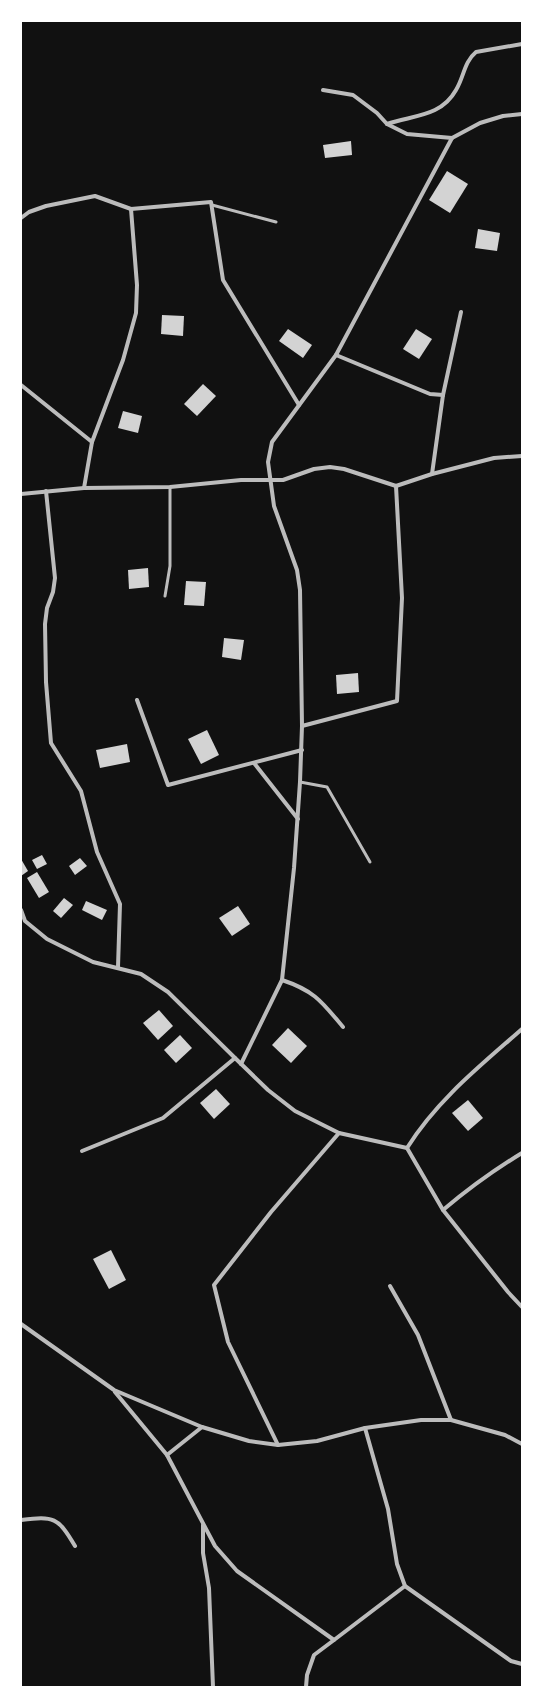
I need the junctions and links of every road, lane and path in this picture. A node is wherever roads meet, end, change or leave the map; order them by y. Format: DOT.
graph roads {
  1 [pos="522,44"];
  2 [pos="323,90"];
  3 [pos="522,114"];
  4 [pos="387,124"];
  5 [pos="452,138"];
  6 [pos="212,205"];
  7 [pos="130,209"];
  8 [pos="21,218"];
  9 [pos="276,222"];
  10 [pos="461,312"];
  11 [pos="336,356"];
  12 [pos="21,385"];
  13 [pos="443,395"];
  14 [pos="299,405"];
  15 [pos="92,442"];
  16 [pos="522,456"];
  17 [pos="432,474"];
  18 [pos="270,480"];
  19 [pos="396,486"];
  20 [pos="170,487"];
  21 [pos="84,488"];
  22 [pos="46,491"];
  23 [pos="21,494"];
  24 [pos="165,596"];
  25 [pos="137,700"];
  26 [pos="302,726"];
  27 [pos="302,750"];
  28 [pos="254,763"];
  29 [pos="300,782"];
  30 [pos="298,819"];
  31 [pos="370,862"];
  32 [pos="21,910"];
  33 [pos="118,967"];
  34 [pos="282,980"];
  35 [pos="343,1027"];
  36 [pos="522,1029"];
  37 [pos="235,1058"];
  38 [pos="240,1064"];
  39 [pos="339,1133"];
  40 [pos="406,1148"];
  41 [pos="82,1151"];
  42 [pos="522,1154"];
  43 [pos="443,1210"];
  44 [pos="390,1286"];
  45 [pos="522,1307"];
  46 [pos="21,1324"];
  47 [pos="114,1390"];
  48 [pos="451,1420"];
  49 [pos="202,1428"];
  50 [pos="365,1428"];
  51 [pos="522,1444"];
  52 [pos="278,1445"];
  53 [pos="167,1455"];
  54 [pos="21,1520"];
  55 [pos="203,1525"];
  56 [pos="75,1546"];
  57 [pos="405,1586"];
  58 [pos="334,1640"];
  59 [pos="522,1664"];
  60 [pos="213,1687"];
  61 [pos="306,1687"];
  1 -- 4 [label="street"];
  2 -- 4 [label="street"];
  3 -- 5 [label="street"];
  4 -- 5 [label="street"];
  5 -- 11 [label="street"];
  6 -- 7 [label="street"];
  6 -- 9 [label="lane"];
  6 -- 14 [label="street"];
  7 -- 8 [label="street"];
  7 -- 15 [label="street"];
  10 -- 13 [label="street"];
  11 -- 13 [label="street"];
  11 -- 14 [label="street"];
  12 -- 15 [label="street"];
  13 -- 17 [label="street"];
  14 -- 18 [label="street"];
  15 -- 21 [label="street"];
  16 -- 17 [label="street"];
  17 -- 19 [label="street"];
  18 -- 19 [label="street"];
  18 -- 20 [label="street"];
  18 -- 26 [label="street"];
  19 -- 26 [label="street"];
  20 -- 21 [label="street"];
  20 -- 24 [label="lane"];
  21 -- 22 [label="street"];
  22 -- 23 [label="street"];
  22 -- 33 [label="street"];
  25 -- 28 [label="street"];
  26 -- 27 [label="street"];
  27 -- 28 [label="street"];
  27 -- 29 [label="street"];
  28 -- 30 [label="street"];
  29 -- 30 [label="street"];
  29 -- 31 [label="lane"];
  30 -- 34 [label="street"];
  32 -- 33 [label="street"];
  33 -- 37 [label="street"];
  34 -- 35 [label="street"];
  34 -- 38 [label="street"];
  36 -- 40 [label="street"];
  37 -- 38 [label="street"];
  37 -- 41 [label="street"];
  38 -- 39 [label="street"];
  39 -- 40 [label="street"];
  39 -- 52 [label="street"];
  40 -- 43 [label="street"];
  42 -- 43 [label="street"];
  43 -- 45 [label="street"];
  44 -- 48 [label="street"];
  46 -- 47 [label="street"];
  47 -- 49 [label="street"];
  47 -- 53 [label="street"];
  48 -- 50 [label="street"];
  48 -- 51 [label="street"];
  49 -- 52 [label="street"];
  49 -- 53 [label="street"];
  50 -- 52 [label="street"];
  50 -- 57 [label="street"];
  53 -- 55 [label="street"];
  54 -- 56 [label="street"];
  55 -- 58 [label="street"];
  55 -- 60 [label="street"];
  57 -- 58 [label="street"];
  57 -- 59 [label="street"];
  58 -- 61 [label="street"];
}
